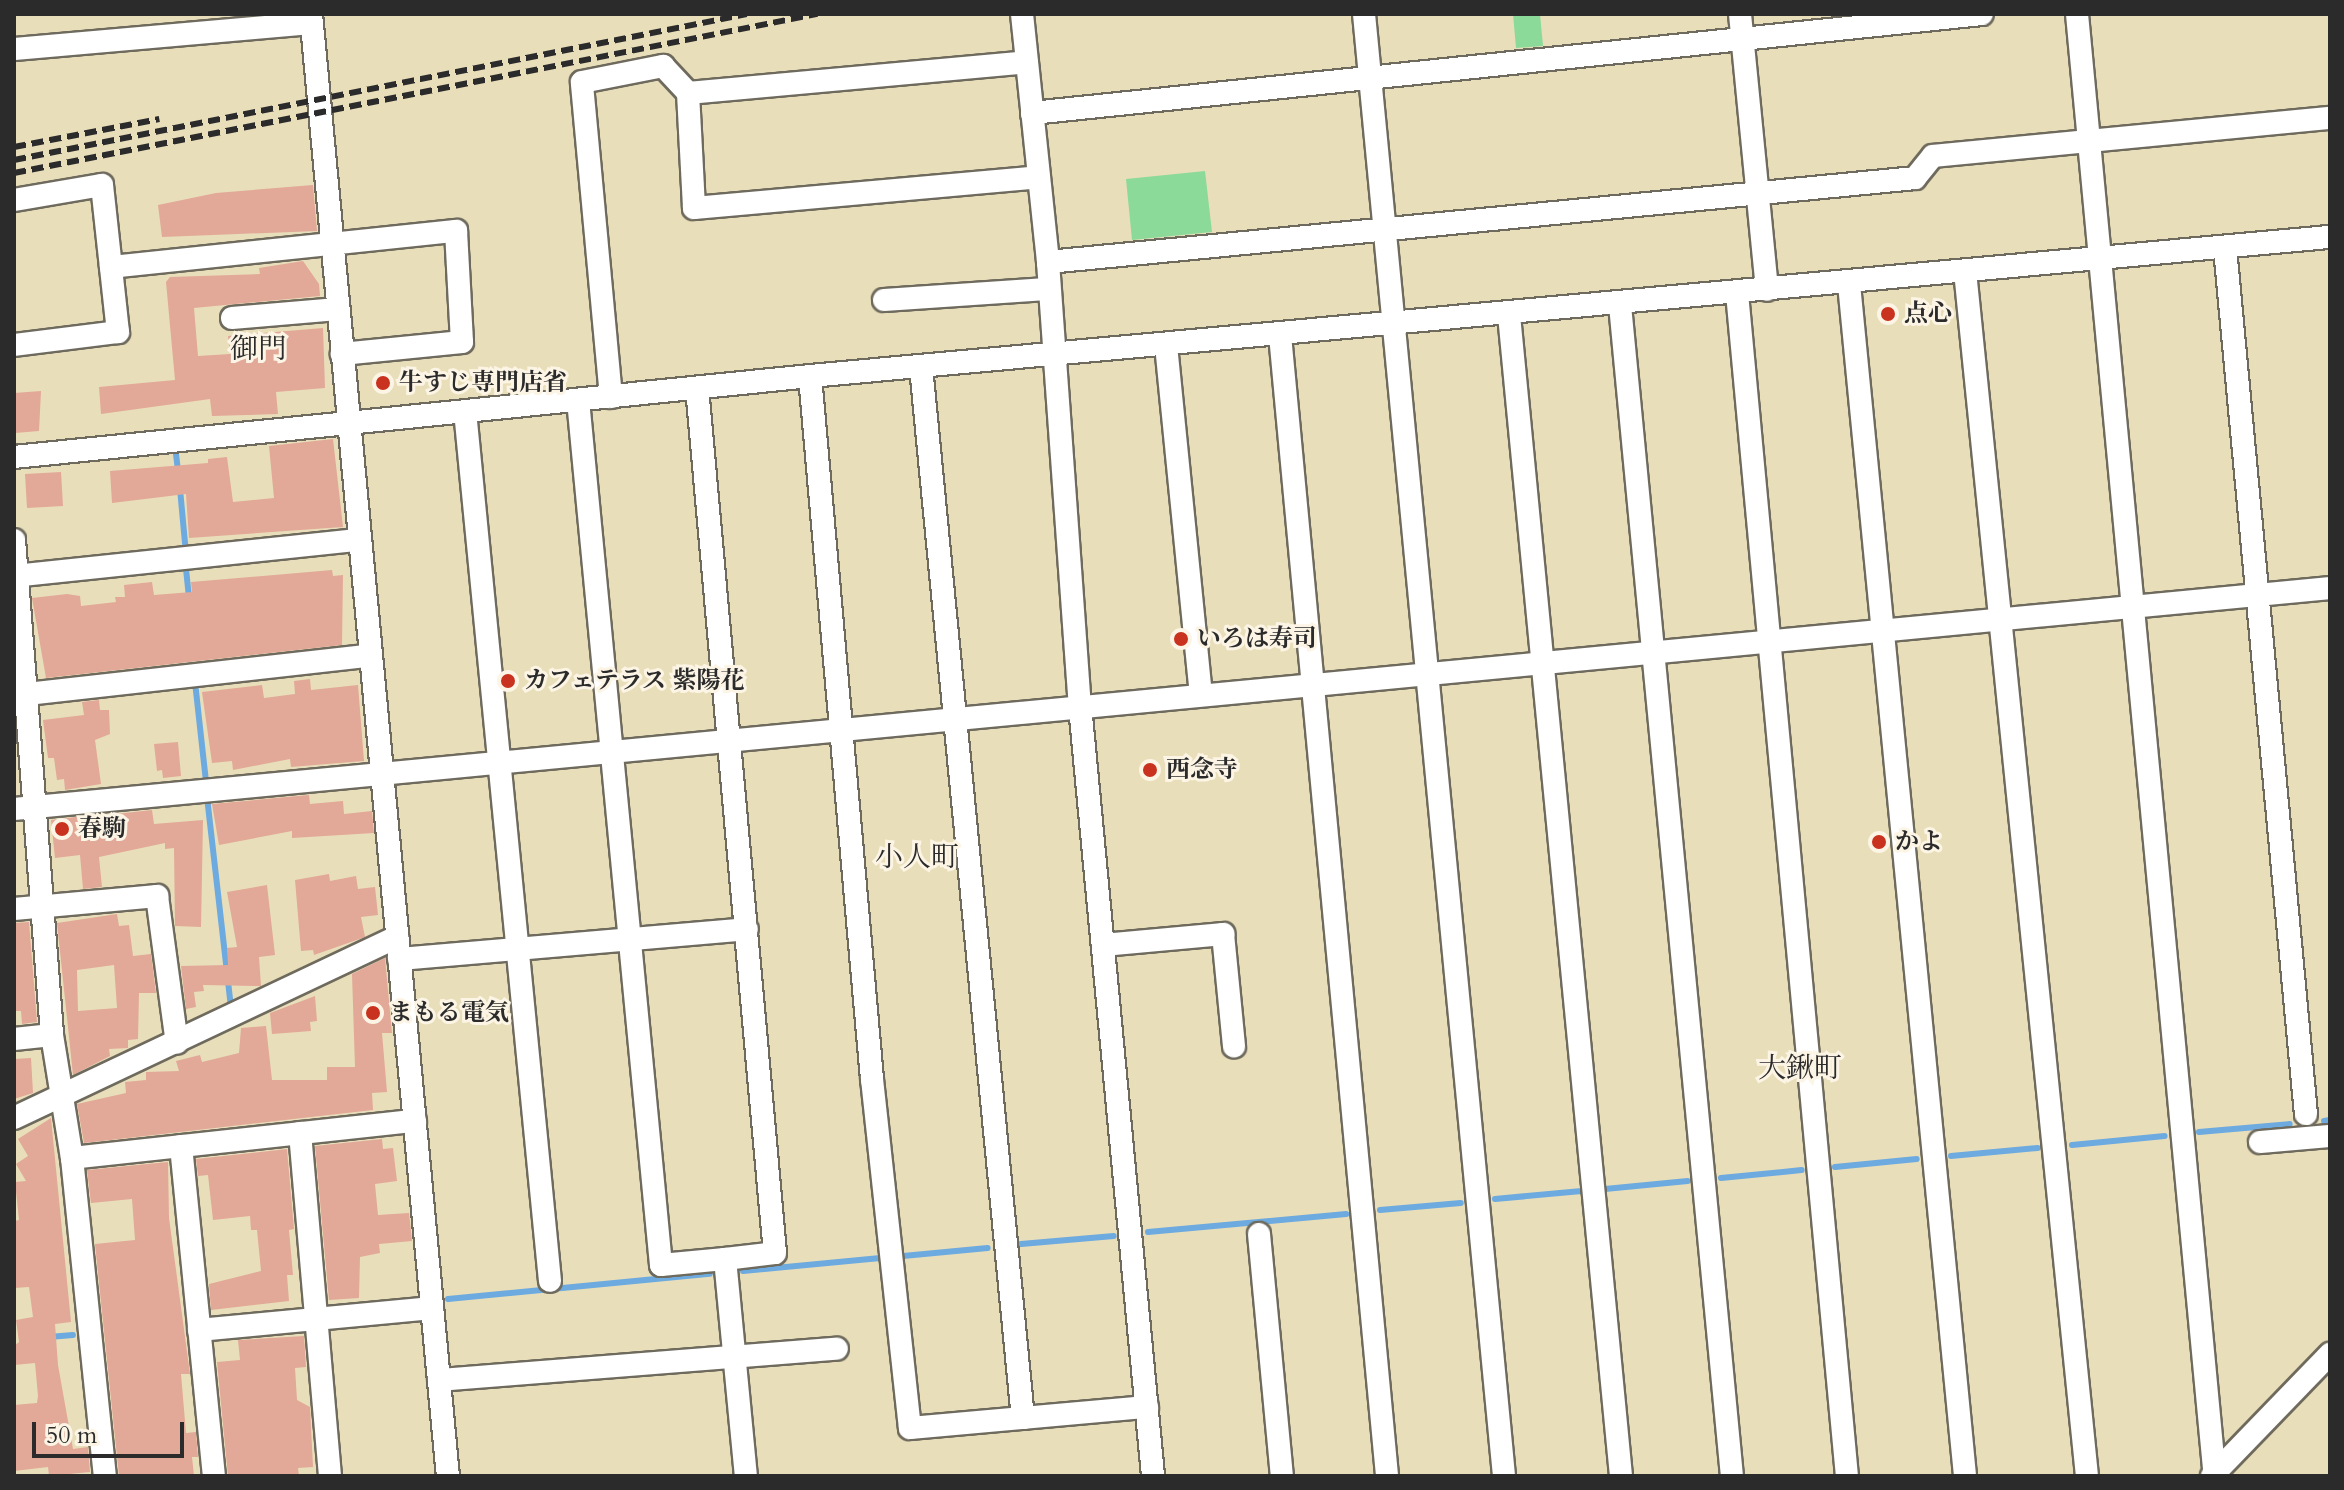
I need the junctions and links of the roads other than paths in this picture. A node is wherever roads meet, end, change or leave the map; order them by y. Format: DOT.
graph roads {
  1 [pos="1022,14"];
  2 [pos="1364,14"];
  3 [pos="1740,14"];
  4 [pos="1982,14"];
  5 [pos="2077,14"];
  6 [pos="310,18"];
  7 [pos="1743,40"];
  8 [pos="14,49"];
  9 [pos="1027,62"];
  10 [pos="1371,81"];
  11 [pos="688,93"];
  12 [pos="1032,113"];
  13 [pos="2330,118"];
  14 [pos="2092,142"];
  15 [pos="1039,177"];
  16 [pos="1756,193"];
  17 [pos="14,200"];
  18 [pos="1388,229"];
  19 [pos="2330,237"];
  20 [pos="333,241"];
  21 [pos="2225,248"];
  22 [pos="2098,257"];
  23 [pos="1048,262"];
  24 [pos="111,267"];
  25 [pos="1965,271"];
  26 [pos="1849,284"];
  27 [pos="1047,289"];
  28 [pos="1767,290"];
  29 [pos="1737,293"];
  30 [pos="884,300"];
  31 [pos="1620,305"];
  32 [pos="338,309"];
  33 [pos="1509,315"];
  34 [pos="232,318"];
  35 [pos="1394,324"];
  36 [pos="1280,335"];
  37 [pos="14,345"];
  38 [pos="1166,345"];
  39 [pos="342,354"];
  40 [pos="1051,356"];
  41 [pos="921,367"];
  42 [pos="810,376"];
  43 [pos="697,388"];
  44 [pos="611,397"];
  45 [pos="578,400"];
  46 [pos="465,411"];
  47 [pos="348,422"];
  48 [pos="14,457"];
  49 [pos="14,540"];
  50 [pos="356,540"];
  51 [pos="16,575"];
  52 [pos="2330,588"];
  53 [pos="2256,595"];
  54 [pos="2132,605"];
  55 [pos="1997,617"];
  56 [pos="1883,630"];
  57 [pos="1771,639"];
  58 [pos="1655,650"];
  59 [pos="368,656"];
  60 [pos="1542,660"];
  61 [pos="1428,672"];
  62 [pos="1313,683"];
  63 [pos="27,694"];
  64 [pos="1201,694"];
  65 [pos="1080,706"];
  66 [pos="952,717"];
  67 [pos="841,727"];
  68 [pos="729,738"];
  69 [pos="611,749"];
  70 [pos="497,759"];
  71 [pos="381,770"];
  72 [pos="37,807"];
  73 [pos="14,809"];
  74 [pos="42,905"];
  75 [pos="14,909"];
  76 [pos="747,929"];
  77 [pos="630,940"];
  78 [pos="1103,945"];
  79 [pos="398,948"];
  80 [pos="517,950"];
  81 [pos="52,1035"];
  82 [pos="14,1039"];
  83 [pos="177,1043"];
  84 [pos="1234,1046"];
  85 [pos="63,1094"];
  86 [pos="2306,1114"];
  87 [pos="14,1118"];
  88 [pos="415,1121"];
  89 [pos="300,1133"];
  90 [pos="2330,1136"];
  91 [pos="2260,1142"];
  92 [pos="181,1146"];
  93 [pos="72,1158"];
  94 [pos="1259,1234"];
  95 [pos="725,1259"];
  96 [pos="550,1281"];
  97 [pos="432,1308"];
  98 [pos="318,1319"];
  99 [pos="199,1330"];
  100 [pos="837,1349"];
  101 [pos="2330,1354"];
  102 [pos="735,1357"];
  103 [pos="439,1380"];
  104 [pos="1147,1407"];
  105 [pos="1023,1418"];
  106 [pos="2213,1472"];
  107 [pos="105,1476"];
  108 [pos="214,1476"];
  109 [pos="330,1476"];
  110 [pos="448,1476"];
  111 [pos="746,1476"];
  112 [pos="1153,1476"];
  113 [pos="1282,1476"];
  114 [pos="1387,1476"];
  115 [pos="1504,1476"];
  116 [pos="1621,1476"];
  117 [pos="1732,1476"];
  118 [pos="1847,1476"];
  119 [pos="1965,1476"];
  120 [pos="2087,1476"];
  1 -- 9 [label="street"];
  2 -- 10 [label="street"];
  3 -- 7 [label="street"];
  4 -- 7 [label="street"];
  5 -- 14 [label="street"];
  6 -- 8 [label="street"];
  6 -- 20 [label="street"];
  7 -- 10 [label="street"];
  7 -- 16 [label="street"];
  9 -- 11 [label="street"];
  9 -- 12 [label="street"];
  10 -- 12 [label="street"];
  10 -- 18 [label="street"];
  11 -- 15 [label="street"];
  11 -- 44 [label="street"];
  12 -- 15 [label="street"];
  13 -- 14 [label="street"];
  14 -- 16 [label="street"];
  14 -- 22 [label="street"];
  15 -- 23 [label="street"];
  16 -- 18 [label="street"];
  16 -- 28 [label="street"];
  17 -- 24 [label="street"];
  18 -- 23 [label="street"];
  18 -- 35 [label="street"];
  19 -- 21 [label="street"];
  20 -- 24 [label="street"];
  20 -- 32 [label="street"];
  20 -- 39 [label="street"];
  21 -- 22 [label="street"];
  21 -- 53 [label="street"];
  22 -- 25 [label="street"];
  22 -- 54 [label="street"];
  23 -- 27 [label="street"];
  24 -- 37 [label="street"];
  25 -- 26 [label="street"];
  25 -- 55 [label="street"];
  26 -- 28 [label="street"];
  26 -- 56 [label="street"];
  27 -- 30 [label="street"];
  27 -- 40 [label="street"];
  28 -- 29 [label="street"];
  29 -- 31 [label="street"];
  29 -- 57 [label="street"];
  31 -- 33 [label="street"];
  31 -- 58 [label="street"];
  32 -- 34 [label="street"];
  32 -- 39 [label="street"];
  33 -- 35 [label="street"];
  33 -- 60 [label="street"];
  35 -- 36 [label="street"];
  35 -- 61 [label="street"];
  36 -- 38 [label="street"];
  36 -- 62 [label="street"];
  38 -- 40 [label="street"];
  38 -- 64 [label="street"];
  39 -- 47 [label="street"];
  40 -- 41 [label="street"];
  40 -- 65 [label="street"];
  41 -- 42 [label="street"];
  41 -- 66 [label="street"];
  42 -- 43 [label="street"];
  42 -- 67 [label="street"];
  43 -- 44 [label="street"];
  43 -- 68 [label="street"];
  44 -- 45 [label="street"];
  45 -- 46 [label="street"];
  45 -- 69 [label="street"];
  46 -- 47 [label="street"];
  46 -- 70 [label="street"];
  47 -- 48 [label="street"];
  47 -- 50 [label="street"];
  49 -- 51 [label="street"];
  50 -- 51 [label="street"];
  50 -- 59 [label="street"];
  51 -- 63 [label="street"];
  52 -- 53 [label="street"];
  53 -- 54 [label="street"];
  53 -- 86 [label="street"];
  54 -- 55 [label="street"];
  54 -- 106 [label="street"];
  55 -- 56 [label="street"];
  55 -- 120 [label="street"];
  56 -- 57 [label="street"];
  56 -- 119 [label="street"];
  57 -- 58 [label="street"];
  57 -- 118 [label="street"];
  58 -- 60 [label="street"];
  58 -- 117 [label="street"];
  59 -- 63 [label="street"];
  59 -- 71 [label="street"];
  60 -- 61 [label="street"];
  60 -- 116 [label="street"];
  61 -- 62 [label="street"];
  61 -- 115 [label="street"];
  62 -- 64 [label="street"];
  62 -- 114 [label="street"];
  63 -- 72 [label="street"];
  64 -- 65 [label="street"];
  65 -- 66 [label="street"];
  65 -- 78 [label="street"];
  66 -- 67 [label="street"];
  66 -- 105 [label="street"];
  67 -- 68 [label="street"];
  67 -- 105 [label="street"];
  68 -- 69 [label="street"];
  68 -- 76 [label="street"];
  69 -- 70 [label="street"];
  69 -- 77 [label="street"];
  70 -- 71 [label="street"];
  70 -- 80 [label="street"];
  71 -- 72 [label="street"];
  71 -- 79 [label="street"];
  72 -- 73 [label="street"];
  72 -- 74 [label="street"];
  74 -- 75 [label="street"];
  74 -- 81 [label="street"];
  74 -- 83 [label="street"];
  76 -- 77 [label="street"];
  76 -- 95 [label="street"];
  77 -- 80 [label="street"];
  77 -- 95 [label="street"];
  78 -- 84 [label="street"];
  78 -- 104 [label="street"];
  79 -- 80 [label="street"];
  79 -- 83 [label="street"];
  79 -- 88 [label="street"];
  80 -- 96 [label="street"];
  81 -- 82 [label="street"];
  81 -- 85 [label="street"];
  83 -- 85 [label="street"];
  85 -- 87 [label="street"];
  85 -- 93 [label="street"];
  88 -- 89 [label="street"];
  88 -- 97 [label="street"];
  89 -- 92 [label="street"];
  89 -- 98 [label="street"];
  90 -- 91 [label="street"];
  92 -- 93 [label="street"];
  92 -- 99 [label="street"];
  93 -- 107 [label="street"];
  94 -- 113 [label="street"];
  95 -- 102 [label="street"];
  97 -- 98 [label="street"];
  97 -- 103 [label="street"];
  98 -- 99 [label="street"];
  98 -- 109 [label="street"];
  99 -- 108 [label="street"];
  100 -- 102 [label="street"];
  101 -- 106 [label="street"];
  102 -- 103 [label="street"];
  102 -- 111 [label="street"];
  103 -- 110 [label="street"];
  104 -- 105 [label="street"];
  104 -- 112 [label="street"];
}
